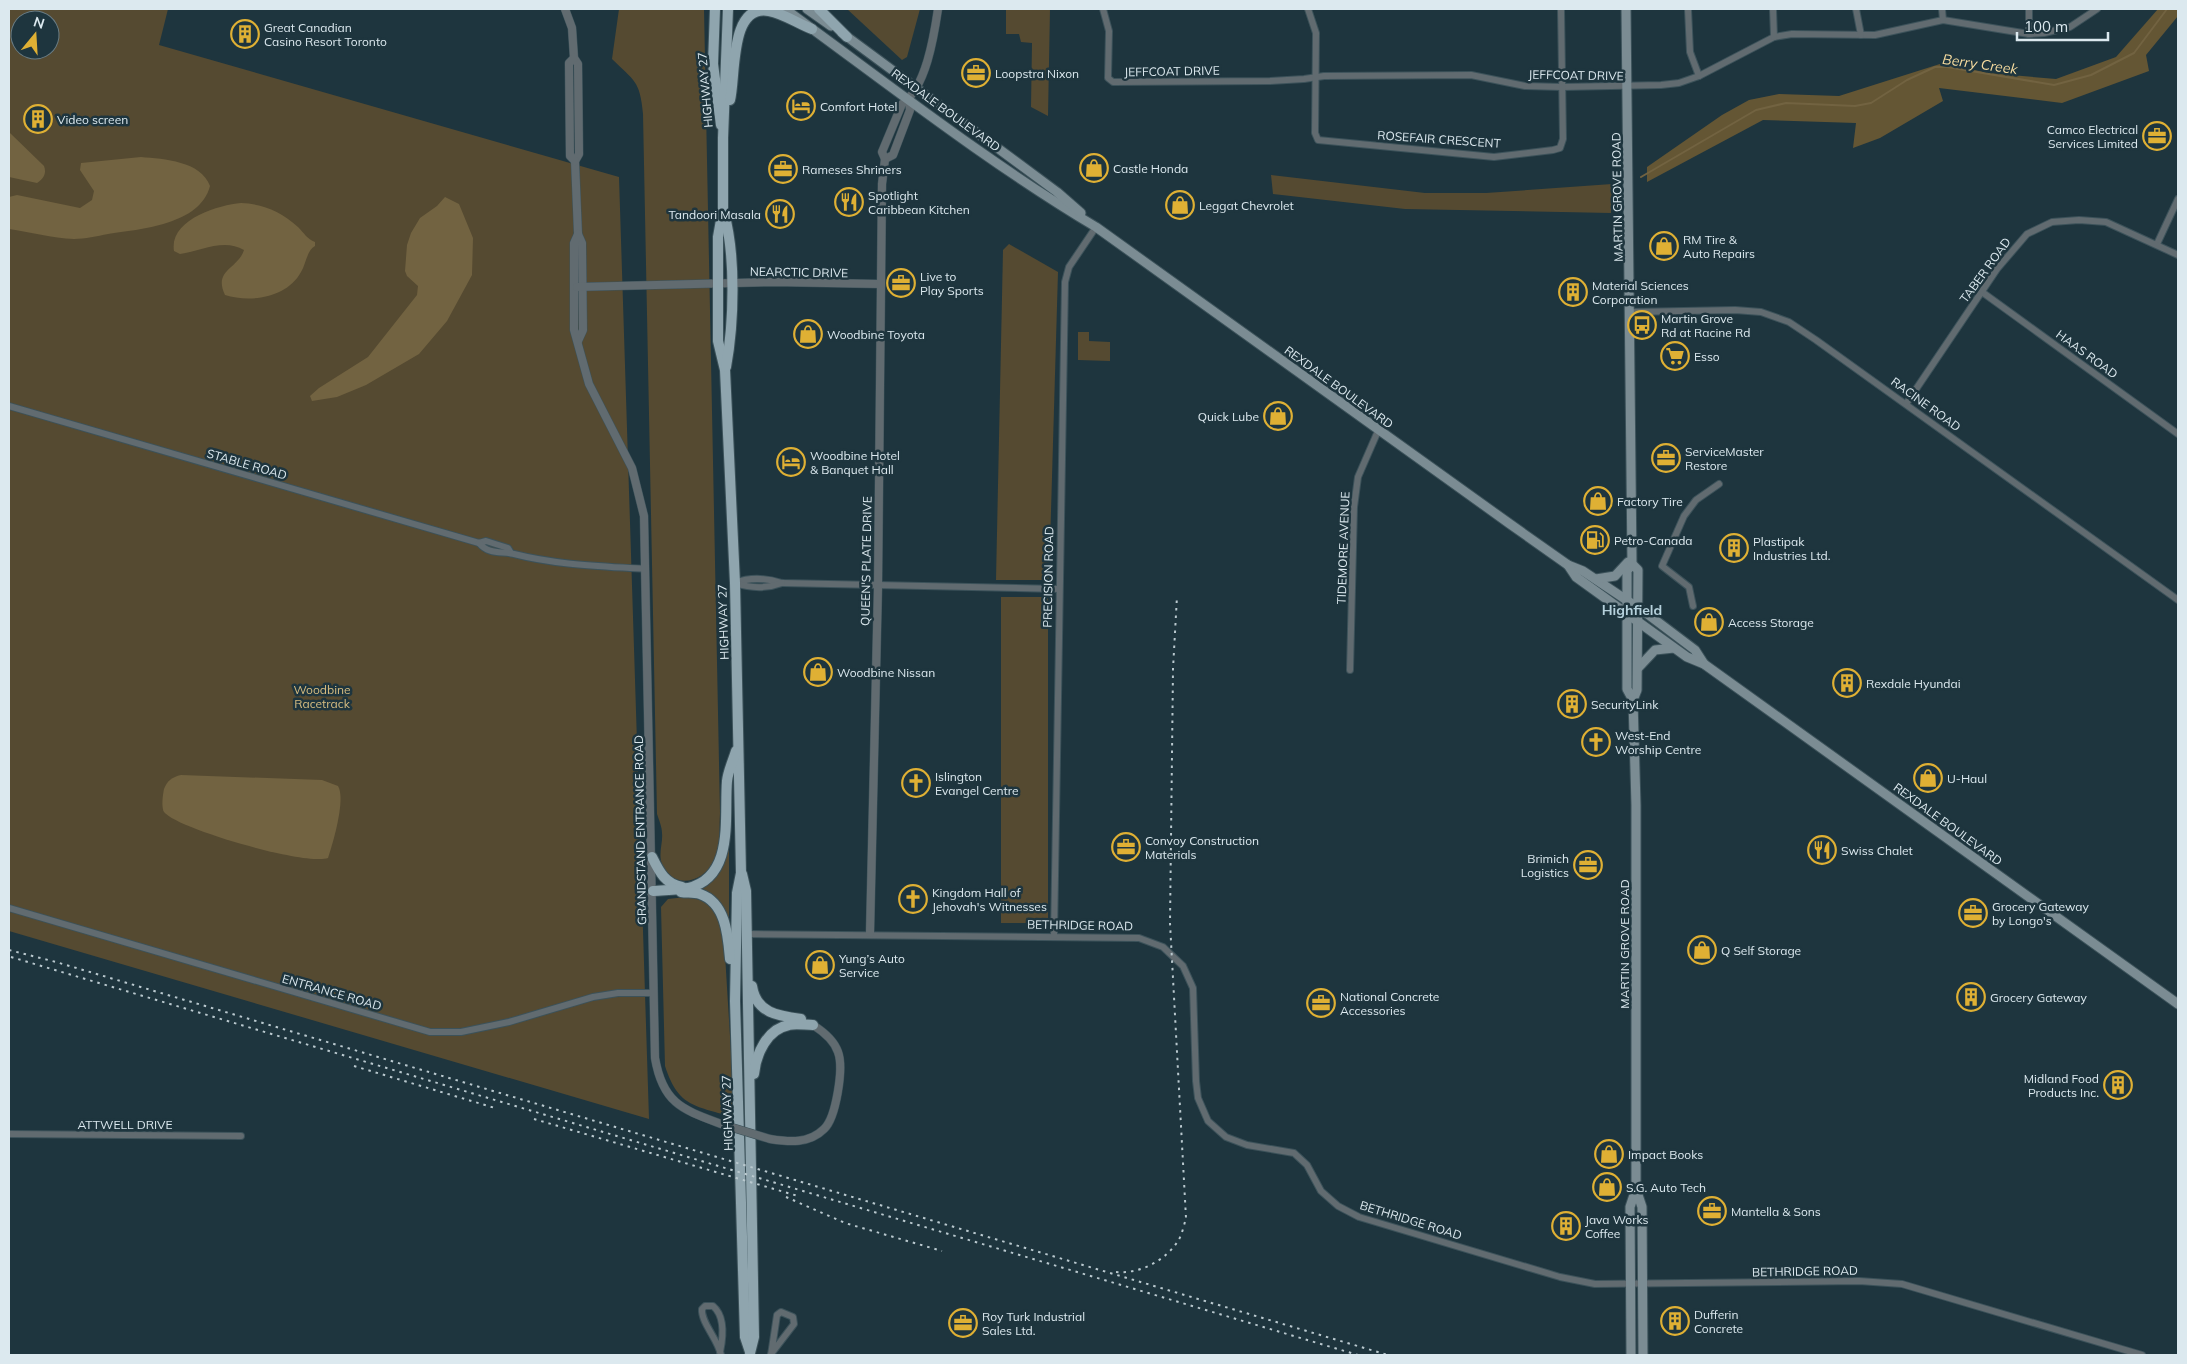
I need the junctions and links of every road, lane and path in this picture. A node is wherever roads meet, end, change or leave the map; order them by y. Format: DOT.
graph roads {
  1 [pos="564,9"];
  2 [pos="714,9"];
  3 [pos="728,9"];
  4 [pos="785,9"];
  5 [pos="807,9"];
  6 [pos="819,9"];
  7 [pos="938,9"];
  8 [pos="1104,9"];
  9 [pos="1308,9"];
  10 [pos="1561,9"];
  11 [pos="1626,9"];
  12 [pos="1688,9"];
  13 [pos="1773,9"];
  14 [pos="1856,9"];
  15 [pos="1942,9"];
  16 [pos="2029,9"];
  17 [pos="2097,9"];
  18 [pos="1943,20"];
  19 [pos="812,29"];
  20 [pos="2029,34"];
  21 [pos="1861,35"];
  22 [pos="1774,36"];
  23 [pos="847,37"];
  24 [pos="1699,76"];
  25 [pos="1316,77"];
  26 [pos="917,87"];
  27 [pos="1562,88"];
  28 [pos="1628,88"];
  29 [pos="909,100"];
  30 [pos="725,115"];
  31 [pos="723,138"];
  32 [pos="885,159"];
  33 [pos="2178,198"];
  34 [pos="724,209"];
  35 [pos="1096,227"];
  36 [pos="2157,244"];
  37 [pos="2178,255"];
  38 [pos="731,283"];
  39 [pos="718,284"];
  40 [pos="880,284"];
  41 [pos="578,287"];
  42 [pos="1982,292"];
  43 [pos="1631,312"];
  44 [pos="725,370"];
  45 [pos="1906,404"];
  46 [pos="9,406"];
  47 [pos="1378,431"];
  48 [pos="2178,434"];
  49 [pos="1719,484"];
  50 [pos="1632,561"];
  51 [pos="1568,565"];
  52 [pos="645,569"];
  53 [pos="1596,579"];
  54 [pos="735,583"];
  55 [pos="878,587"];
  56 [pos="1059,589"];
  57 [pos="1626,600"];
  58 [pos="2178,600"];
  59 [pos="1693,606"];
  60 [pos="1638,607"];
  61 [pos="1626,612"];
  62 [pos="1638,620"];
  63 [pos="1674,648"];
  64 [pos="1704,664"];
  65 [pos="1638,668"];
  66 [pos="1350,670"];
  67 [pos="1633,700"];
  68 [pos="739,743"];
  69 [pos="652,857"];
  70 [pos="741,873"];
  71 [pos="688,888"];
  72 [pos="676,889"];
  73 [pos="653,891"];
  74 [pos="9,908"];
  75 [pos="870,933"];
  76 [pos="747,934"];
  77 [pos="1054,936"];
  78 [pos="748,950"];
  79 [pos="654,993"];
  80 [pos="735,1001"];
  81 [pos="2178,1004"];
  82 [pos="813,1025"];
  83 [pos="750,1114"];
  84 [pos="9,1134"];
  85 [pos="241,1136"];
  86 [pos="1636,1189"];
  87 [pos="1631,1283"];
  88 [pos="1642,1283"];
  89 [pos="720,1354"];
  90 [pos="750,1354"];
  91 [pos="771,1355"];
  92 [pos="1631,1355"];
  93 [pos="1642,1355"];
  94 [pos="2142,1355"];
  1 -- 41 [label="street, GRANDSTAND ENTRANCE ROAD"];
  2 -- 31 [label="main road, HIGHWAY 27"];
  3 -- 30 [label="main road, HIGHWAY 27"];
  4 -- 19 [label="main road, REXDALE BOULEVARD"];
  5 -- 23 [label="main road, REXDALE BOULEVARD"];
  6 -- 23 [label="main road"];
  7 -- 26 [label="street, QUEEN'S PLATE DRIVE"];
  8 -- 25 [label="street, JEFFCOAT DRIVE"];
  9 -- 25 [label="street"];
  10 -- 27 [label="street"];
  11 -- 28 [label="main road, MARTIN GROVE ROAD"];
  12 -- 24 [label="street"];
  13 -- 22 [label="street"];
  14 -- 21 [label="street"];
  15 -- 18 [label="street"];
  16 -- 20 [label="street"];
  17 -- 20 [label="street, JEFFCOAT DRIVE"];
  18 -- 20 [label="street, JEFFCOAT DRIVE"];
  18 -- 21 [label="street, JEFFCOAT DRIVE"];
  19 -- 29 [label="main road, REXDALE BOULEVARD"];
  19 -- 30 [label="main road"];
  21 -- 22 [label="street, JEFFCOAT DRIVE"];
  22 -- 24 [label="street, JEFFCOAT DRIVE"];
  23 -- 26 [label="main road, REXDALE BOULEVARD"];
  24 -- 28 [label="street, JEFFCOAT DRIVE"];
  25 -- 27 [label="street, JEFFCOAT DRIVE"];
  25 -- 27 [label="street, ROSEFAIR CRESCENT"];
  26 -- 29 [label="street, QUEEN'S PLATE DRIVE"];
  26 -- 35 [label="main road, REXDALE BOULEVARD"];
  27 -- 28 [label="street, JEFFCOAT DRIVE"];
  28 -- 43 [label="main road, MARTIN GROVE ROAD"];
  29 -- 32 [label="street, QUEEN'S PLATE DRIVE"];
  29 -- 32 [label="street, QUEEN'S PLATE DRIVE"];
  29 -- 35 [label="main road, REXDALE BOULEVARD"];
  30 -- 31 [label="main road, HIGHWAY 27"];
  31 -- 34 [label="main road, HIGHWAY 27"];
  32 -- 40 [label="street, QUEEN'S PLATE DRIVE"];
  33 -- 36 [label="street"];
  34 -- 38 [label="main road, HIGHWAY 27"];
  34 -- 39 [label="main road, HIGHWAY 27"];
  35 -- 47 [label="main road, REXDALE BOULEVARD"];
  35 -- 56 [label="street, PRECISION ROAD"];
  36 -- 37 [label="street, TABER ROAD"];
  36 -- 42 [label="street, TABER ROAD"];
  38 -- 39 [label="street, NEARCTIC DRIVE"];
  38 -- 40 [label="street, NEARCTIC DRIVE"];
  38 -- 44 [label="main road, HIGHWAY 27"];
  39 -- 41 [label="street, NEARCTIC DRIVE"];
  39 -- 44 [label="main road, HIGHWAY 27"];
  40 -- 55 [label="street, QUEEN'S PLATE DRIVE"];
  41 -- 52 [label="street, GRANDSTAND ENTRANCE ROAD"];
  42 -- 45 [label="street, TABER ROAD"];
  42 -- 48 [label="street, HAAS ROAD"];
  43 -- 45 [label="street, RACINE ROAD"];
  43 -- 50 [label="main road, MARTIN GROVE ROAD"];
  44 -- 54 [label="main road, HIGHWAY 27"];
  45 -- 58 [label="street, RACINE ROAD"];
  46 -- 52 [label="street, STABLE ROAD"];
  47 -- 51 [label="main road, REXDALE BOULEVARD"];
  47 -- 66 [label="street, TIDEMORE AVENUE"];
  49 -- 59 [label="street"];
  50 -- 53 [label="main road"];
  50 -- 57 [label="main road, MARTIN GROVE ROAD"];
  50 -- 60 [label="main road, MARTIN GROVE ROAD"];
  51 -- 53 [label="main road, REXDALE BOULEVARD"];
  51 -- 61 [label="main road, REXDALE BOULEVARD"];
  52 -- 69 [label="street, GRANDSTAND ENTRANCE ROAD"];
  53 -- 57 [label="main road, REXDALE BOULEVARD"];
  54 -- 55 [label="street"];
  54 -- 68 [label="main road, HIGHWAY 27"];
  55 -- 56 [label="street"];
  55 -- 75 [label="street, QUEEN'S PLATE DRIVE"];
  56 -- 77 [label="street, PRECISION ROAD"];
  57 -- 60 [label="main road, REXDALE BOULEVARD"];
  57 -- 61 [label="main road, MARTIN GROVE ROAD"];
  60 -- 62 [label="main road, MARTIN GROVE ROAD"];
  60 -- 64 [label="main road, REXDALE BOULEVARD"];
  61 -- 62 [label="main road, REXDALE BOULEVARD"];
  61 -- 67 [label="main road, MARTIN GROVE ROAD"];
  62 -- 63 [label="main road, REXDALE BOULEVARD"];
  62 -- 65 [label="main road, MARTIN GROVE ROAD"];
  63 -- 64 [label="main road, REXDALE BOULEVARD"];
  63 -- 65 [label="main road"];
  64 -- 81 [label="main road, REXDALE BOULEVARD"];
  65 -- 67 [label="main road, MARTIN GROVE ROAD"];
  67 -- 86 [label="main road, MARTIN GROVE ROAD"];
  68 -- 70 [label="main road, HIGHWAY 27"];
  68 -- 71 [label="main road"];
  69 -- 71 [label="main road"];
  69 -- 73 [label="street, GRANDSTAND ENTRANCE ROAD"];
  70 -- 76 [label="main road, HIGHWAY 27"];
  70 -- 80 [label="main road, HIGHWAY 27"];
  71 -- 72 [label="main road"];
  72 -- 73 [label="main road"];
  72 -- 80 [label="main road"];
  73 -- 79 [label="street, GRANDSTAND ENTRANCE ROAD"];
  74 -- 79 [label="street, ENTRANCE ROAD"];
  75 -- 76 [label="street, BETHRIDGE ROAD"];
  75 -- 77 [label="street, BETHRIDGE ROAD"];
  76 -- 78 [label="main road, HIGHWAY 27"];
  77 -- 87 [label="street, BETHRIDGE ROAD"];
  78 -- 82 [label="main road"];
  78 -- 83 [label="main road, HIGHWAY 27"];
  79 -- 82 [label="street, GRANDSTAND ENTRANCE ROAD, bridge"];
  80 -- 90 [label="main road, HIGHWAY 27"];
  82 -- 83 [label="main road"];
  83 -- 90 [label="main road, HIGHWAY 27"];
  84 -- 85 [label="street, ATTWELL DRIVE"];
  86 -- 87 [label="main road, MARTIN GROVE ROAD"];
  86 -- 88 [label="main road, MARTIN GROVE ROAD"];
  87 -- 88 [label="street, BETHRIDGE ROAD"];
  87 -- 92 [label="main road, MARTIN GROVE ROAD"];
  88 -- 93 [label="main road, MARTIN GROVE ROAD"];
  88 -- 94 [label="street, BETHRIDGE ROAD"];
  89 -- 89 [label="street"];
  91 -- 91 [label="street"];
}
